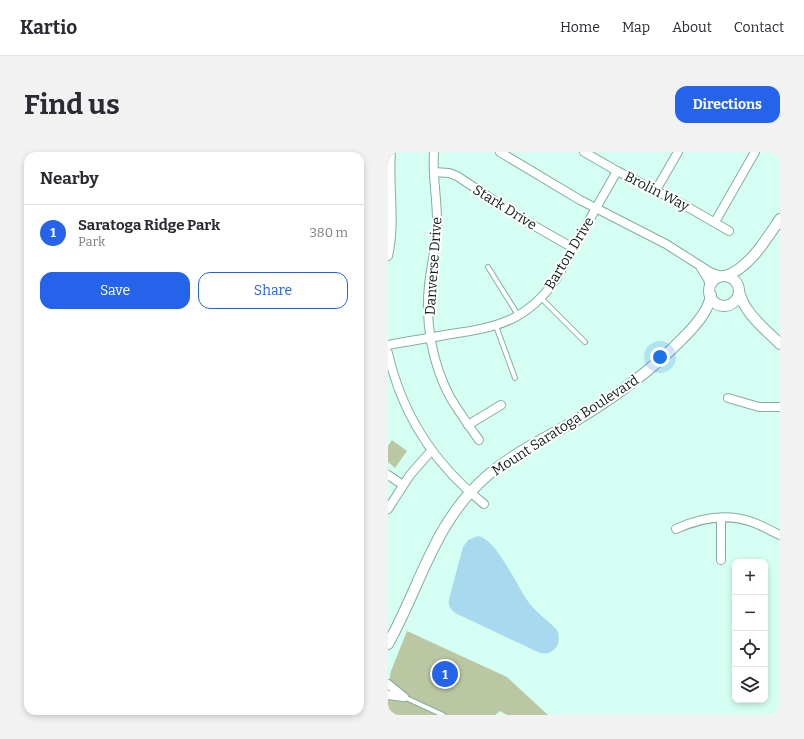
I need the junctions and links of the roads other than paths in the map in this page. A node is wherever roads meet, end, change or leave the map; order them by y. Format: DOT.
graph roads {
  1 [pos="391,152"];
  2 [pos="434,152"];
  3 [pos="500,152"];
  4 [pos="678,152"];
  5 [pos="755,152"];
  6 [pos="588,153"];
  7 [pos="617,171"];
  8 [pos="434,172"];
  9 [pos="656,190"];
  10 [pos="595,209"];
  11 [pos="780,219"];
  12 [pos="715,222"];
  13 [pos="729,231"];
  14 [pos="573,248"];
  15 [pos="388,256"];
  16 [pos="750,260"];
  17 [pos="696,263"];
  18 [pos="488,267"];
  19 [pos="723,276"];
  20 [pos="739,289"];
  21 [pos="710,291"];
  22 [pos="541,298"];
  23 [pos="725,305"];
  24 [pos="518,316"];
  25 [pos="754,319"];
  26 [pos="698,321"];
  27 [pos="496,326"];
  28 [pos="431,338"];
  29 [pos="585,342"];
  30 [pos="388,344"];
  31 [pos="780,344"];
  32 [pos="388,353"];
  33 [pos="515,378"];
  34 [pos="728,398"];
  35 [pos="501,405"];
  36 [pos="780,407"];
  37 [pos="468,425"];
  38 [pos="479,440"];
  39 [pos="431,451"];
  40 [pos="388,475"];
  41 [pos="403,486"];
  42 [pos="470,492"];
  43 [pos="484,504"];
  44 [pos="388,509"];
  45 [pos="721,518"];
  46 [pos="676,529"];
  47 [pos="780,535"];
  48 [pos="721,560"];
  49 [pos="388,644"];
  50 [pos="388,684"];
  51 [pos="388,695"];
  52 [pos="404,697"];
  53 [pos="443,715"];
  1 -- 15 [label="street"];
  2 -- 8 [label="street, Danverse Drive"];
  3 -- 10 [label="street"];
  4 -- 9 [label="street"];
  5 -- 12 [label="street"];
  6 -- 7 [label="street, Brolin Way"];
  7 -- 9 [label="street, Brolin Way"];
  7 -- 10 [label="street, Barton Drive"];
  8 -- 14 [label="street, Stark Drive"];
  8 -- 28 [label="street, Danverse Drive"];
  9 -- 12 [label="street, Brolin Way"];
  10 -- 14 [label="street, Barton Drive"];
  10 -- 17 [label="street"];
  11 -- 16 [label="street"];
  12 -- 13 [label="street, Brolin Way"];
  14 -- 22 [label="street, Barton Drive"];
  16 -- 19 [label="street"];
  16 -- 20 [label="street"];
  17 -- 19 [label="street"];
  17 -- 21 [label="street"];
  18 -- 24 [label="lane"];
  19 -- 20 [label="street"];
  19 -- 21 [label="street"];
  20 -- 23 [label="street"];
  20 -- 25 [label="street"];
  21 -- 23 [label="street"];
  21 -- 26 [label="street, Mount Saratoga Boulevard"];
  22 -- 24 [label="street, Barton Drive"];
  22 -- 29 [label="lane"];
  23 -- 25 [label="street"];
  23 -- 26 [label="street, Mount Saratoga Boulevard"];
  24 -- 27 [label="street, Barton Drive"];
  25 -- 31 [label="street"];
  26 -- 42 [label="street, Mount Saratoga Boulevard"];
  27 -- 28 [label="street, Barton Drive"];
  27 -- 33 [label="lane"];
  28 -- 30 [label="street, Barton Drive"];
  28 -- 37 [label="street, Danverse Drive"];
  32 -- 39 [label="street"];
  34 -- 36 [label="street"];
  35 -- 37 [label="street"];
  37 -- 38 [label="street, Danverse Drive"];
  39 -- 41 [label="street"];
  39 -- 42 [label="street"];
  40 -- 41 [label="street"];
  41 -- 44 [label="street"];
  42 -- 43 [label="street"];
  42 -- 49 [label="street, Mount Saratoga Boulevard"];
  45 -- 46 [label="street"];
  45 -- 47 [label="street"];
  45 -- 48 [label="street"];
  50 -- 52 [label="street"];
  51 -- 52 [label="street"];
  52 -- 53 [label="lane"];
}
